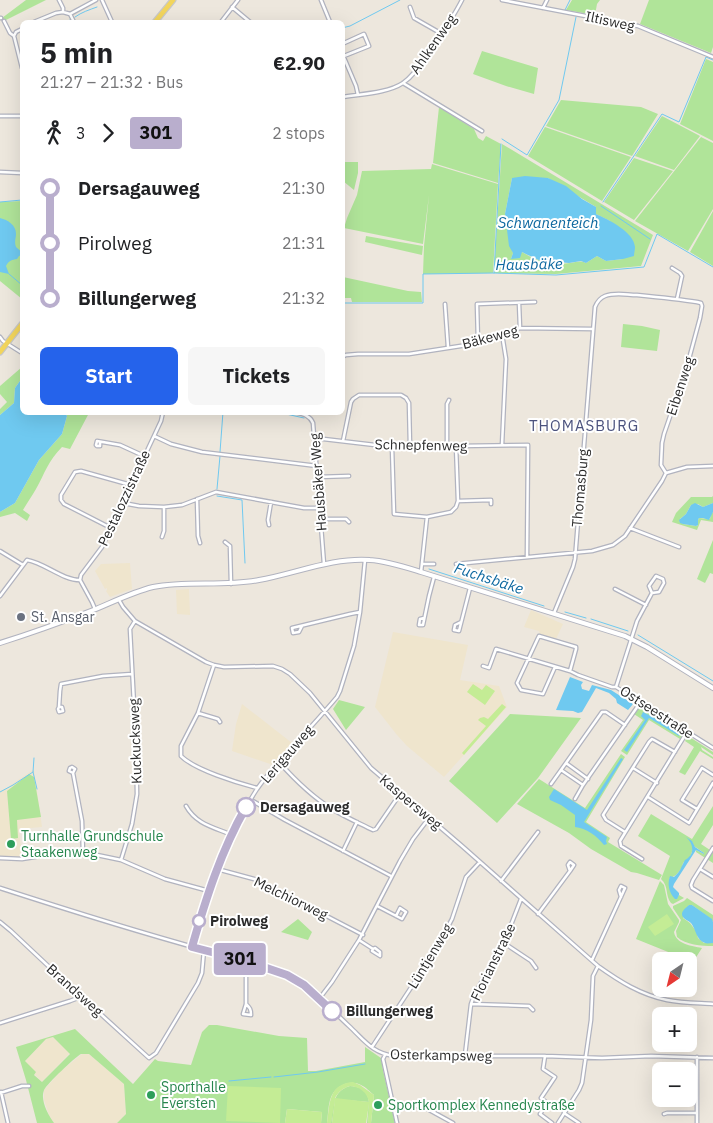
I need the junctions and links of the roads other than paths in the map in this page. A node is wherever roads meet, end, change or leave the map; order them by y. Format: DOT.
graph roads {
  1 [pos="59,0"];
  2 [pos="96,0"];
  3 [pos="102,0"];
  4 [pos="173,0"];
  5 [pos="238,0"];
  6 [pos="321,0"];
  7 [pos="462,0"];
  8 [pos="502,0"];
  9 [pos="547,0"];
  10 [pos="232,7"];
  11 [pos="410,7"];
  12 [pos="543,8"];
  13 [pos="63,12"];
  14 [pos="70,14"];
  15 [pos="38,20"];
  16 [pos="73,20"];
  17 [pos="111,20"];
  18 [pos="157,20"];
  19 [pos="222,20"];
  20 [pos="248,20"];
  21 [pos="329,20"];
  22 [pos="4,22"];
  23 [pos="20,30"];
  24 [pos="442,34"];
  25 [pos="14,36"];
  26 [pos="345,43"];
  27 [pos="345,53"];
  28 [pos="713,57"];
  29 [pos="345,59"];
  30 [pos="20,60"];
  31 [pos="403,83"];
  32 [pos="358,95"];
  33 [pos="345,97"];
  34 [pos="0,116"];
  35 [pos="20,116"];
  36 [pos="482,131"];
  37 [pos="0,172"];
  38 [pos="20,172"];
  39 [pos="672,268"];
  40 [pos="677,299"];
  41 [pos="535,302"];
  42 [pos="697,302"];
  43 [pos="519,303"];
  44 [pos="445,304"];
  45 [pos="20,327"];
  46 [pos="520,328"];
  47 [pos="593,329"];
  48 [pos="502,334"];
  49 [pos="0,338"];
  50 [pos="478,342"];
  51 [pos="7,344"];
  52 [pos="448,347"];
  53 [pos="0,352"];
  54 [pos="20,352"];
  55 [pos="345,356"];
  56 [pos="448,400"];
  57 [pos="162,415"];
  58 [pos="306,415"];
  59 [pos="154,436"];
  60 [pos="315,438"];
  61 [pos="343,441"];
  62 [pos="100,442"];
  63 [pos="502,445"];
  64 [pos="410,446"];
  65 [pos="447,446"];
  66 [pos="456,446"];
  67 [pos="392,447"];
  68 [pos="144,456"];
  69 [pos="317,466"];
  70 [pos="713,466"];
  71 [pos="666,473"];
  72 [pos="349,476"];
  73 [pos="318,477"];
  74 [pos="131,485"];
  75 [pos="197,499"];
  76 [pos="458,501"];
  77 [pos="271,502"];
  78 [pos="123,503"];
  79 [pos="491,504"];
  80 [pos="164,507"];
  81 [pos="319,508"];
  82 [pos="427,517"];
  83 [pos="320,519"];
  84 [pos="349,522"];
  85 [pos="269,524"];
  86 [pos="111,528"];
  87 [pos="630,528"];
  88 [pos="162,538"];
  89 [pos="224,542"];
  90 [pos="200,543"];
  91 [pos="679,547"];
  92 [pos="1,551"];
  93 [pos="575,553"];
  94 [pos="527,557"];
  95 [pos="365,560"];
  96 [pos="422,564"];
  97 [pos="434,564"];
  98 [pos="456,564"];
  99 [pos="23,565"];
  100 [pos="324,565"];
  101 [pos="421,572"];
  102 [pos="434,577"];
  103 [pos="80,580"];
  104 [pos="231,584"];
  105 [pos="470,588"];
  106 [pos="615,589"];
  107 [pos="1,593"];
  108 [pos="652,593"];
  109 [pos="119,600"];
  110 [pos="646,605"];
  111 [pos="95,609"];
  112 [pos="360,612"];
  113 [pos="554,614"];
  114 [pos="424,618"];
  115 [pos="135,621"];
  116 [pos="461,622"];
  117 [pos="302,626"];
  118 [pos="631,639"];
  119 [pos="0,643"];
  120 [pos="527,659"];
  121 [pos="214,665"];
  122 [pos="483,666"];
  123 [pos="555,667"];
  124 [pos="570,671"];
  125 [pos="132,674"];
  126 [pos="616,687"];
  127 [pos="713,688"];
  128 [pos="640,703"];
  129 [pos="59,707"];
  130 [pos="325,710"];
  131 [pos="198,713"];
  132 [pos="220,722"];
  133 [pos="625,725"];
  134 [pos="687,732"];
  135 [pos="713,748"];
  136 [pos="675,752"];
  137 [pos="279,762"];
  138 [pos="566,764"];
  139 [pos="633,768"];
  140 [pos="561,770"];
  141 [pos="73,773"];
  142 [pos="713,775"];
  143 [pos="588,779"];
  144 [pos="657,782"];
  145 [pos="713,783"];
  146 [pos="551,784"];
  147 [pos="583,785"];
  148 [pos="258,788"];
  149 [pos="400,794"];
  150 [pos="648,797"];
  151 [pos="575,798"];
  152 [pos="251,800"];
  153 [pos="186,806"];
  154 [pos="697,810"];
  155 [pos="429,818"];
  156 [pos="357,822"];
  157 [pos="538,832"];
  158 [pos="625,832"];
  159 [pos="232,835"];
  160 [pos="713,848"];
  161 [pos="343,851"];
  162 [pos="83,853"];
  163 [pos="0,858"];
  164 [pos="642,859"];
  165 [pos="121,860"];
  166 [pos="480,862"];
  167 [pos="700,868"];
  168 [pos="217,869"];
  169 [pos="570,871"];
  170 [pos="391,876"];
  171 [pos="713,877"];
  172 [pos="501,881"];
  173 [pos="0,888"];
  174 [pos="209,891"];
  175 [pos="621,897"];
  176 [pos="521,899"];
  177 [pos="713,901"];
  178 [pos="377,906"];
  179 [pos="538,914"];
  180 [pos="396,916"];
  181 [pos="0,922"];
  182 [pos="363,934"];
  183 [pos="359,940"];
  184 [pos="504,943"];
  185 [pos="192,947"];
  186 [pos="373,949"];
  187 [pos="204,950"];
  188 [pos="592,960"];
  189 [pos="246,961"];
  190 [pos="598,966"];
  191 [pos="536,968"];
  192 [pos="80,995"];
  193 [pos="319,998"];
  194 [pos="246,1004"];
  195 [pos="471,1004"];
  196 [pos="713,1004"];
  197 [pos="533,1010"];
  198 [pos="0,1023"];
  199 [pos="372,1047"];
  200 [pos="385,1055"];
  201 [pos="465,1055"];
  202 [pos="545,1056"];
  203 [pos="586,1056"];
  204 [pos="697,1058"];
  205 [pos="713,1058"];
  206 [pos="29,1086"];
  207 [pos="0,1092"];
  208 [pos="394,1110"];
  209 [pos="564,1113"];
  210 [pos="697,1113"];
  211 [pos="664,1114"];
  212 [pos="8,1123"];
  213 [pos="397,1123"];
  214 [pos="453,1123"];
  215 [pos="552,1123"];
  216 [pos="558,1123"];
  217 [pos="579,1123"];
  218 [pos="696,1123"];
  1 -- 13 [label="street"];
  2 -- 14 [label="street"];
  3 -- 17 [label="street"];
  4 -- 18 [label="main road"];
  5 -- 10 [label="street"];
  6 -- 21 [label="street"];
  7 -- 24 [label="street, Ahlkenweg"];
  8 -- 12 [label="street, Iltisweg"];
  9 -- 12 [label="street"];
  10 -- 19 [label="street"];
  10 -- 20 [label="street"];
  11 -- 24 [label="street"];
  12 -- 28 [label="street, Iltisweg"];
  13 -- 14 [label="street"];
  13 -- 15 [label="street"];
  14 -- 16 [label="street"];
  22 -- 25 [label="street"];
  23 -- 25 [label="street"];
  24 -- 31 [label="street, Ahlkenweg"];
  25 -- 30 [label="street"];
  26 -- 27 [label="street"];
  29 -- 32 [label="street"];
  31 -- 32 [label="street, Ahlkenweg"];
  31 -- 36 [label="street"];
  32 -- 33 [label="street, Ahlkenweg"];
  34 -- 35 [label="street"];
  37 -- 38 [label="street"];
  39 -- 40 [label="street"];
  40 -- 42 [label="street, Thomasburg"];
  40 -- 47 [label="street, Thomasburg"];
  41 -- 43 [label="street"];
  42 -- 71 [label="street, Eibenweg"];
  43 -- 46 [label="street"];
  43 -- 50 [label="street"];
  44 -- 52 [label="street, Bäkeweg"];
  45 -- 51 [label="main road"];
  46 -- 47 [label="street, Bäkeweg"];
  46 -- 48 [label="street, Bäkeweg"];
  47 -- 93 [label="street, Thomasburg"];
  48 -- 50 [label="street, Bäkeweg"];
  48 -- 63 [label="street"];
  49 -- 51 [label="street"];
  50 -- 52 [label="street, Bäkeweg"];
  51 -- 53 [label="main road"];
  51 -- 54 [label="street"];
  52 -- 55 [label="street, Bäkeweg"];
  56 -- 65 [label="street"];
  57 -- 59 [label="street, Pestalozzistraße"];
  58 -- 60 [label="street, Hausbäker Weg"];
  59 -- 68 [label="street, Pestalozzistraße"];
  59 -- 69 [label="street"];
  60 -- 61 [label="street, Schnepfenweg"];
  60 -- 69 [label="street, Hausbäker Weg"];
  61 -- 64 [label="street"];
  61 -- 67 [label="street, Schnepfenweg"];
  62 -- 68 [label="street"];
  63 -- 66 [label="street, Schnepfenweg"];
  63 -- 94 [label="street, Schnepfenweg"];
  64 -- 65 [label="street, Schnepfenweg"];
  64 -- 67 [label="street, Schnepfenweg"];
  65 -- 66 [label="street, Schnepfenweg"];
  66 -- 76 [label="street"];
  67 -- 82 [label="street"];
  68 -- 74 [label="street, Pestalozzistraße"];
  69 -- 73 [label="street, Hausbäker Weg"];
  70 -- 71 [label="street"];
  71 -- 87 [label="street"];
  72 -- 73 [label="street"];
  73 -- 81 [label="street, Hausbäker Weg"];
  74 -- 78 [label="street, Pestalozzistraße"];
  74 -- 86 [label="street"];
  75 -- 77 [label="street"];
  75 -- 80 [label="street"];
  75 -- 90 [label="street"];
  76 -- 79 [label="street"];
  76 -- 82 [label="street"];
  77 -- 81 [label="street"];
  77 -- 85 [label="street"];
  78 -- 80 [label="street"];
  78 -- 86 [label="street, Pestalozzistraße"];
  80 -- 88 [label="street"];
  81 -- 83 [label="street, Hausbäker Weg"];
  82 -- 96 [label="street"];
  83 -- 84 [label="street"];
  83 -- 100 [label="street, Hausbäker Weg"];
  86 -- 103 [label="street, Pestalozzistraße"];
  87 -- 91 [label="street"];
  87 -- 93 [label="street"];
  89 -- 104 [label="street"];
  92 -- 99 [label="street"];
  93 -- 94 [label="street"];
  93 -- 113 [label="street, Thomasburg"];
  94 -- 98 [label="street"];
  95 -- 100 [label="main road"];
  95 -- 101 [label="main road"];
  95 -- 112 [label="street, Lerigauweg"];
  96 -- 97 [label="street"];
  96 -- 101 [label="street"];
  99 -- 103 [label="street"];
  99 -- 107 [label="street"];
  100 -- 104 [label="main road"];
  101 -- 102 [label="main road"];
  102 -- 105 [label="main road"];
  102 -- 114 [label="street"];
  103 -- 111 [label="street"];
  104 -- 109 [label="main road"];
  105 -- 113 [label="main road"];
  105 -- 116 [label="street"];
  106 -- 110 [label="street"];
  108 -- 108 [label="street"];
  108 -- 110 [label="street, Ostseestraße"];
  109 -- 111 [label="main road"];
  109 -- 115 [label="street, Kaspersweg"];
  110 -- 118 [label="street, Ostseestraße"];
  111 -- 119 [label="main road"];
  112 -- 117 [label="street"];
  112 -- 130 [label="street, Lerigauweg"];
  113 -- 118 [label="main road"];
  115 -- 121 [label="street, Kaspersweg"];
  115 -- 125 [label="street, Kuckucksweg"];
  118 -- 126 [label="street, Ostseestraße"];
  118 -- 127 [label="main road"];
  120 -- 122 [label="street"];
  120 -- 123 [label="street"];
  120 -- 123 [label="street"];
  120 -- 124 [label="street"];
  121 -- 130 [label="street, Kaspersweg"];
  121 -- 131 [label="street"];
  123 -- 124 [label="street"];
  124 -- 126 [label="street"];
  125 -- 129 [label="street"];
  125 -- 165 [label="street, Kuckucksweg"];
  126 -- 128 [label="street, Ostseestraße"];
  128 -- 133 [label="street"];
  128 -- 134 [label="street, Ostseestraße"];
  130 -- 137 [label="street, Lerigauweg"];
  130 -- 149 [label="street, Kaspersweg"];
  131 -- 132 [label="street"];
  131 -- 148 [label="street"];
  133 -- 138 [label="street"];
  133 -- 143 [label="street"];
  134 -- 135 [label="street, Ostseestraße"];
  134 -- 136 [label="street"];
  136 -- 139 [label="street"];
  136 -- 144 [label="street"];
  137 -- 148 [label="street, Lerigauweg"];
  137 -- 156 [label="street"];
  138 -- 140 [label="street"];
  138 -- 143 [label="street"];
  139 -- 144 [label="street"];
  139 -- 158 [label="street"];
  140 -- 146 [label="street"];
  140 -- 147 [label="street"];
  141 -- 162 [label="street"];
  142 -- 154 [label="street"];
  143 -- 147 [label="street"];
  144 -- 150 [label="street"];
  145 -- 154 [label="street"];
  147 -- 151 [label="street"];
  148 -- 152 [label="street, Lerigauweg"];
  149 -- 155 [label="street, Kaspersweg"];
  149 -- 156 [label="street"];
  150 -- 154 [label="street"];
  150 -- 158 [label="street"];
  152 -- 159 [label="street, Lerigauweg"];
  152 -- 161 [label="street"];
  153 -- 159 [label="street"];
  155 -- 166 [label="street, Kaspersweg"];
  155 -- 170 [label="street"];
  156 -- 161 [label="street"];
  157 -- 172 [label="street"];
  158 -- 164 [label="street"];
  159 -- 168 [label="street, Lerigauweg"];
  160 -- 167 [label="street"];
  161 -- 170 [label="street"];
  162 -- 163 [label="street"];
  162 -- 165 [label="street"];
  165 -- 174 [label="street"];
  166 -- 172 [label="street, Kaspersweg"];
  166 -- 199 [label="street, Lüntjenweg"];
  167 -- 171 [label="street"];
  167 -- 177 [label="street"];
  168 -- 174 [label="street, Lerigauweg"];
  168 -- 182 [label="street, Melchiorweg"];
  169 -- 179 [label="street"];
  170 -- 178 [label="street"];
  172 -- 176 [label="street, Kaspersweg"];
  173 -- 185 [label="street, Osterkampsweg"];
  174 -- 185 [label="street, Lerigauweg"];
  175 -- 188 [label="street"];
  176 -- 179 [label="street, Kaspersweg"];
  176 -- 184 [label="street, Florianstraße"];
  178 -- 180 [label="street"];
  178 -- 182 [label="street"];
  179 -- 188 [label="street, Kaspersweg"];
  180 -- 180 [label="street"];
  181 -- 192 [label="street, Brandsweg"];
  182 -- 183 [label="street"];
  183 -- 186 [label="street"];
  183 -- 193 [label="street"];
  184 -- 191 [label="street"];
  184 -- 195 [label="street, Florianstraße"];
  185 -- 187 [label="street, Osterkampsweg"];
  187 -- 189 [label="street, Osterkampsweg"];
  187 -- 192 [label="street, Brandsweg"];
  188 -- 190 [label="street, Kaspersweg"];
  189 -- 193 [label="street, Osterkampsweg"];
  189 -- 194 [label="street"];
  190 -- 196 [label="street, Kaspersweg"];
  190 -- 203 [label="street"];
  192 -- 198 [label="street"];
  193 -- 199 [label="street, Osterkampsweg"];
  195 -- 197 [label="street"];
  195 -- 201 [label="street, Florianstraße"];
  199 -- 200 [label="street, Osterkampsweg"];
  200 -- 201 [label="street, Osterkampsweg"];
  200 -- 208 [label="street"];
  201 -- 202 [label="street, Osterkampsweg"];
  202 -- 203 [label="street, Osterkampsweg"];
  202 -- 215 [label="street"];
  203 -- 204 [label="street, Osterkampsweg"];
  203 -- 209 [label="street"];
  204 -- 205 [label="street, Osterkampsweg"];
  204 -- 210 [label="street"];
  206 -- 207 [label="street"];
  207 -- 212 [label="street"];
  208 -- 213 [label="street"];
  208 -- 214 [label="street"];
  209 -- 216 [label="street"];
  209 -- 217 [label="street"];
  210 -- 211 [label="street"];
  210 -- 218 [label="street"];
}
